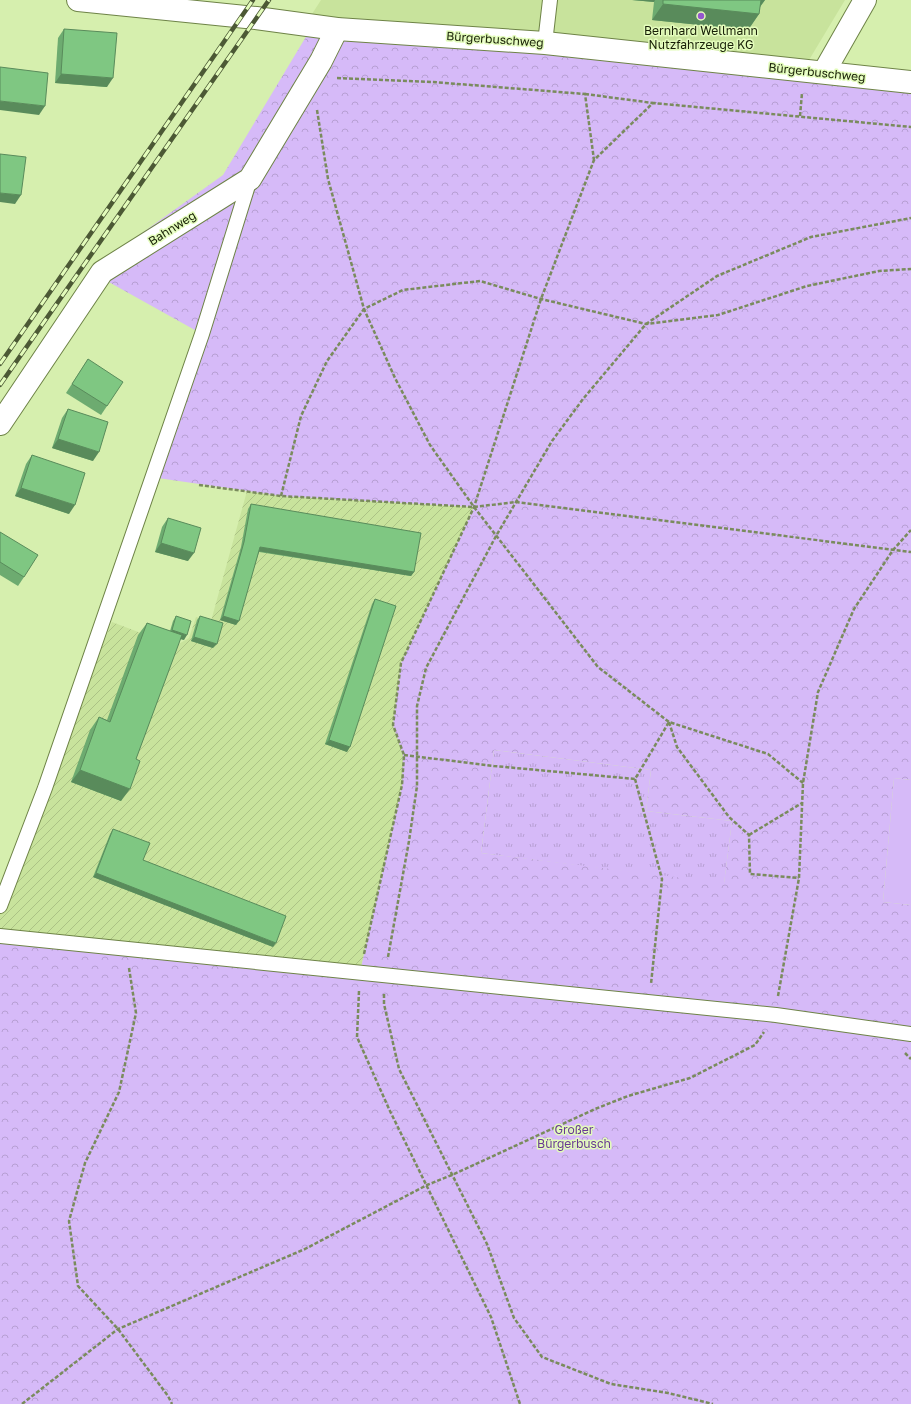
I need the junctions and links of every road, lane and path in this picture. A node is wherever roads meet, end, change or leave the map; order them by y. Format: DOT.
graph roads {
  1 [pos="78,0"];
  2 [pos="550,0"];
  3 [pos="865,0"];
  4 [pos="338,29"];
  5 [pos="545,43"];
  6 [pos="824,72"];
  7 [pos="312,76"];
  8 [pos="911,82"];
  9 [pos="802,92"];
  10 [pos="585,94"];
  11 [pos="653,103"];
  12 [pos="800,116"];
  13 [pos="911,127"];
  14 [pos="594,160"];
  15 [pos="250,179"];
  16 [pos="911,218"];
  17 [pos="911,269"];
  18 [pos="541,299"];
  19 [pos="364,309"];
  20 [pos="646,324"];
  21 [pos="0,424"];
  22 [pos="199,484"];
  23 [pos="281,496"];
  24 [pos="516,502"];
  25 [pos="474,507"];
  26 [pos="911,530"];
  27 [pos="496,536"];
  28 [pos="893,550"];
  29 [pos="911,552"];
  30 [pos="668,722"];
  31 [pos="404,755"];
  32 [pos="418,756"];
  33 [pos="635,779"];
  34 [pos="803,783"];
  35 [pos="802,803"];
  36 [pos="749,835"];
  37 [pos="799,878"];
  38 [pos="0,906"];
  39 [pos="0,936"];
  40 [pos="127,950"];
  41 [pos="360,972"];
  42 [pos="385,975"];
  43 [pos="649,1002"];
  44 [pos="776,1015"];
  45 [pos="911,1034"];
  46 [pos="452,1175"];
  47 [pos="427,1185"];
  48 [pos="118,1329"];
  49 [pos="22,1404"];
  50 [pos="172,1404"];
  51 [pos="520,1404"];
  52 [pos="713,1404"];
  1 -- 4 [label="street, Bürgerbuschweg"];
  2 -- 5 [label="lane"];
  3 -- 6 [label="street"];
  4 -- 5 [label="street, Bürgerbuschweg"];
  4 -- 7 [label="street, Bahnweg"];
  5 -- 6 [label="street, Bürgerbuschweg"];
  6 -- 8 [label="street, Bürgerbuschweg"];
  7 -- 10 [label="path"];
  7 -- 15 [label="street, Bahnweg"];
  7 -- 19 [label="path"];
  9 -- 12 [label="path"];
  10 -- 11 [label="path"];
  10 -- 14 [label="path"];
  11 -- 12 [label="path"];
  11 -- 14 [label="path"];
  12 -- 13 [label="path"];
  14 -- 18 [label="path"];
  15 -- 21 [label="street, Bahnweg"];
  15 -- 38 [label="lane"];
  16 -- 20 [label="path"];
  17 -- 20 [label="path"];
  18 -- 19 [label="path"];
  18 -- 20 [label="path"];
  18 -- 25 [label="path"];
  19 -- 23 [label="path"];
  19 -- 25 [label="path"];
  20 -- 24 [label="path"];
  22 -- 23 [label="path"];
  23 -- 25 [label="path"];
  24 -- 25 [label="path"];
  24 -- 27 [label="path"];
  24 -- 28 [label="path"];
  25 -- 27 [label="path"];
  25 -- 31 [label="path"];
  26 -- 28 [label="path"];
  27 -- 30 [label="path"];
  27 -- 32 [label="path"];
  28 -- 29 [label="path"];
  28 -- 34 [label="path"];
  30 -- 33 [label="path"];
  30 -- 34 [label="path"];
  30 -- 36 [label="path"];
  31 -- 32 [label="path"];
  31 -- 41 [label="path"];
  32 -- 33 [label="path"];
  32 -- 42 [label="path"];
  33 -- 43 [label="path"];
  34 -- 35 [label="path"];
  35 -- 36 [label="path"];
  35 -- 37 [label="path"];
  36 -- 37 [label="path"];
  37 -- 44 [label="path"];
  39 -- 40 [label="lane"];
  40 -- 41 [label="lane"];
  40 -- 48 [label="path"];
  41 -- 42 [label="lane"];
  41 -- 47 [label="path"];
  42 -- 43 [label="lane"];
  42 -- 46 [label="path"];
  43 -- 44 [label="lane"];
  44 -- 45 [label="lane"];
  44 -- 46 [label="path"];
  46 -- 47 [label="path"];
  46 -- 52 [label="path"];
  47 -- 48 [label="path"];
  47 -- 51 [label="path"];
  48 -- 49 [label="path"];
  48 -- 50 [label="path"];
}
